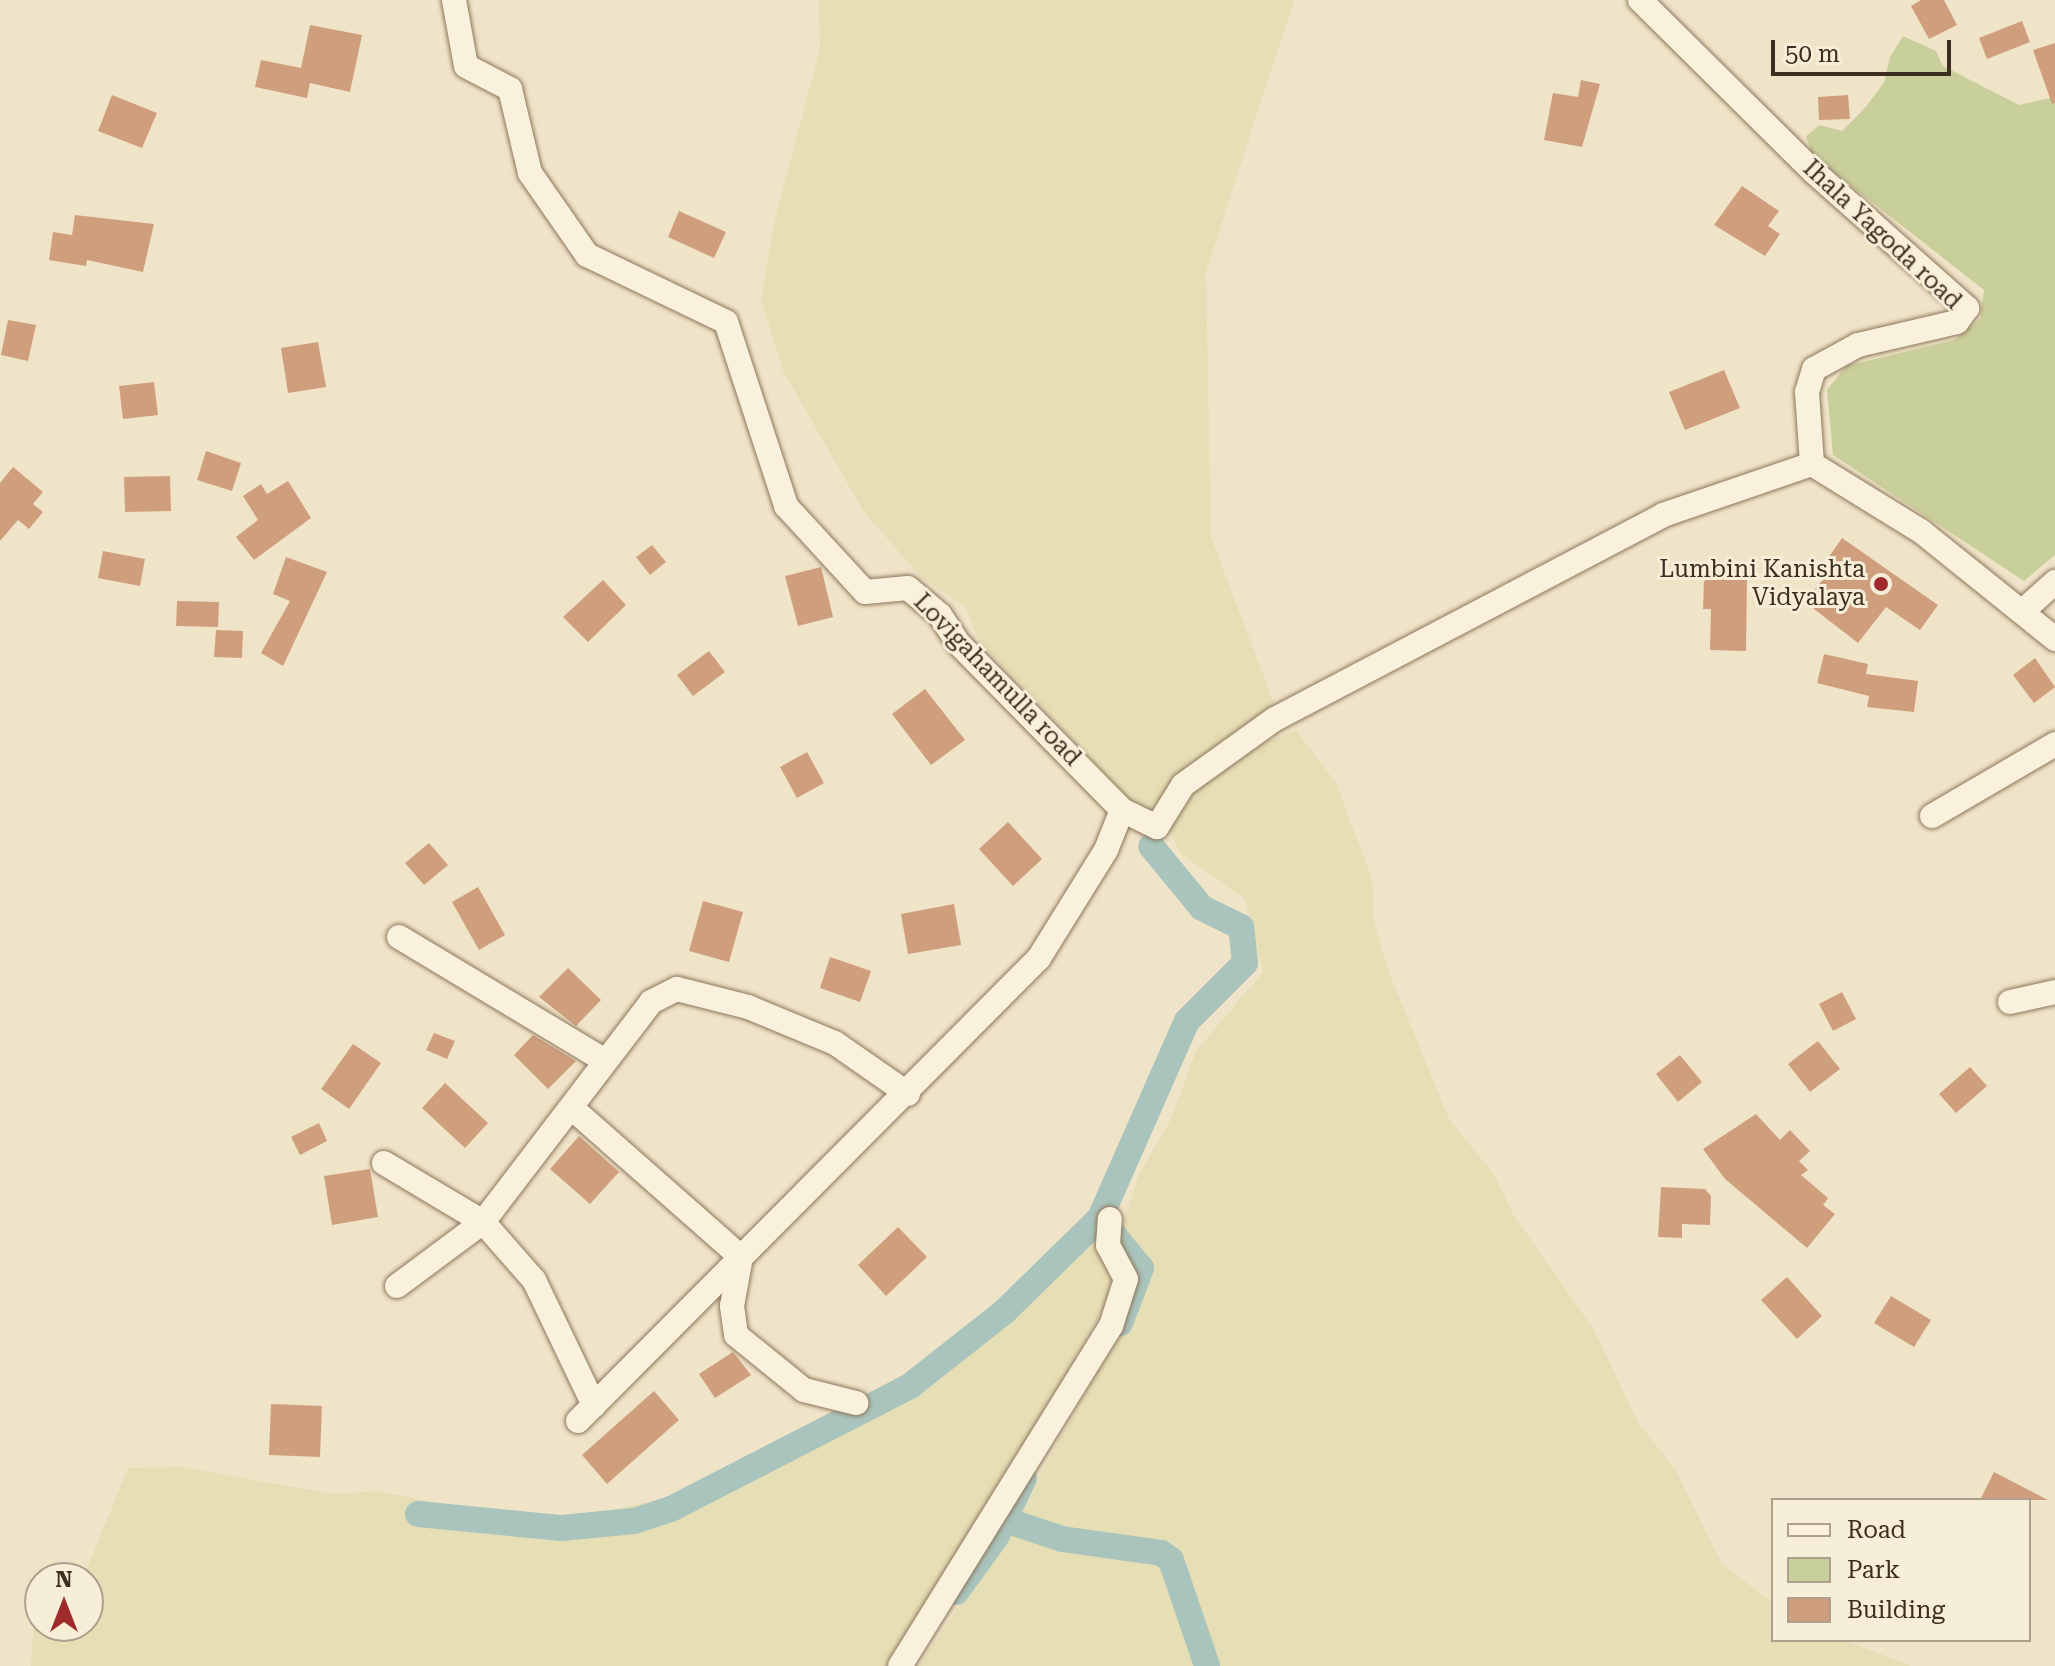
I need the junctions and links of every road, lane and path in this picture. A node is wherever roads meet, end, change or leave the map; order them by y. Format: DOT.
graph roads {
  1 [pos="454,0"];
  2 [pos="1640,0"];
  3 [pos="1812,464"];
  4 [pos="2055,582"];
  5 [pos="2024,610"];
  6 [pos="2055,639"];
  7 [pos="2055,744"];
  8 [pos="1122,810"];
  9 [pos="1932,816"];
  10 [pos="399,937"];
  11 [pos="2055,992"];
  12 [pos="2010,1002"];
  13 [pos="605,1061"];
  14 [pos="908,1094"];
  15 [pos="574,1110"];
  16 [pos="384,1163"];
  17 [pos="1110,1219"];
  18 [pos="483,1222"];
  19 [pos="741,1257"];
  20 [pos="397,1286"];
  21 [pos="856,1403"];
  22 [pos="900,1666"];
  1 -- 8 [label="street, Lovigahamulla road"];
  2 -- 3 [label="street, Ihala Yagoda road"];
  3 -- 5 [label="street"];
  3 -- 8 [label="street, Lovigahamulla road"];
  4 -- 5 [label="street"];
  5 -- 6 [label="street"];
  7 -- 9 [label="street"];
  8 -- 14 [label="street"];
  10 -- 13 [label="street"];
  11 -- 12 [label="street"];
  13 -- 14 [label="street"];
  13 -- 15 [label="street"];
  14 -- 19 [label="street"];
  15 -- 18 [label="street"];
  15 -- 19 [label="street"];
  16 -- 18 [label="street"];
  17 -- 22 [label="street"];
  18 -- 19 [label="street"];
  18 -- 20 [label="street"];
  19 -- 21 [label="street"];
}
